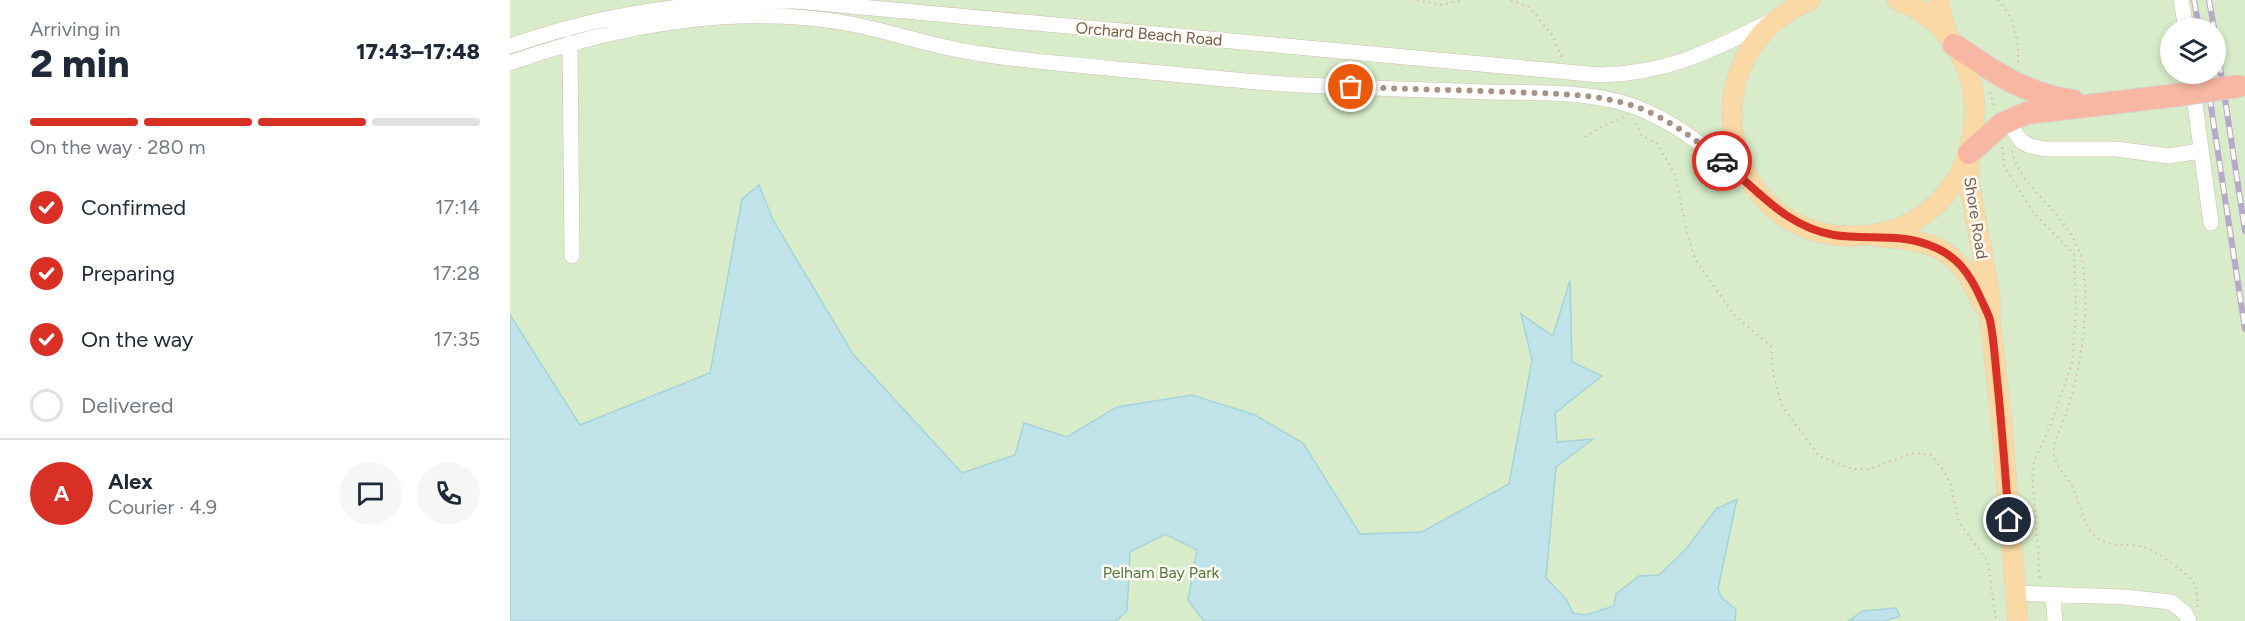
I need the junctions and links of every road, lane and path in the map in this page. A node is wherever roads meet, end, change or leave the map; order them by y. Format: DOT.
graph roads {
  1 [pos="1417,0"];
  2 [pos="1461,0"];
  3 [pos="1511,0"];
  4 [pos="1810,0"];
  5 [pos="1897,0"];
  6 [pos="1938,0"];
  7 [pos="1998,0"];
  8 [pos="2181,0"];
  9 [pos="1792,8"];
  10 [pos="2184,18"];
  11 [pos="1951,41"];
  12 [pos="570,43"];
  13 [pos="510,46"];
  14 [pos="510,63"];
  15 [pos="1566,73"];
  16 [pos="2192,84"];
  17 [pos="2015,85"];
  18 [pos="2242,86"];
  19 [pos="1990,91"];
  20 [pos="2098,104"];
  21 [pos="1630,105"];
  22 [pos="2007,119"];
  23 [pos="1585,137"];
  24 [pos="2002,141"];
  25 [pos="2200,151"];
  26 [pos="1969,153"];
  27 [pos="1756,189"];
  28 [pos="2211,223"];
  29 [pos="1858,236"];
  30 [pos="572,256"];
  31 [pos="1990,319"];
  32 [pos="2014,593"];
  33 [pos="2047,594"];
  34 [pos="2194,616"];
  35 [pos="1996,621"];
  36 [pos="2018,621"];
  37 [pos="2055,621"];
  1 -- 2 [label="path"];
  3 -- 15 [label="path"];
  4 -- 9 [label="main road, Shore Road"];
  5 -- 11 [label="main road"];
  6 -- 11 [label="main road"];
  7 -- 17 [label="path"];
  8 -- 10 [label="street"];
  9 -- 15 [label="street, Orchard Beach Road"];
  9 -- 27 [label="main road, Shore Road"];
  11 -- 17 [label="highway"];
  11 -- 26 [label="main road"];
  12 -- 14 [label="street"];
  12 -- 21 [label="street"];
  12 -- 30 [label="street"];
  13 -- 15 [label="street, Orchard Beach Road"];
  16 -- 25 [label="street"];
  17 -- 20 [label="highway"];
  18 -- 20 [label="highway, bridge"];
  19 -- 22 [label="path"];
  20 -- 22 [label="highway"];
  21 -- 23 [label="path"];
  21 -- 27 [label="street"];
  21 -- 35 [label="path"];
  22 -- 25 [label="street"];
  22 -- 26 [label="highway"];
  22 -- 34 [label="path"];
  24 -- 33 [label="path"];
  25 -- 28 [label="street"];
  26 -- 29 [label="main road"];
  26 -- 31 [label="main road, Shore Road"];
  27 -- 29 [label="main road, Shore Road"];
  29 -- 31 [label="main road, Shore Road"];
  31 -- 32 [label="main road, Shore Road"];
  32 -- 33 [label="street"];
  32 -- 36 [label="main road, Shore Road"];
  33 -- 34 [label="street"];
  33 -- 37 [label="street"];
}
